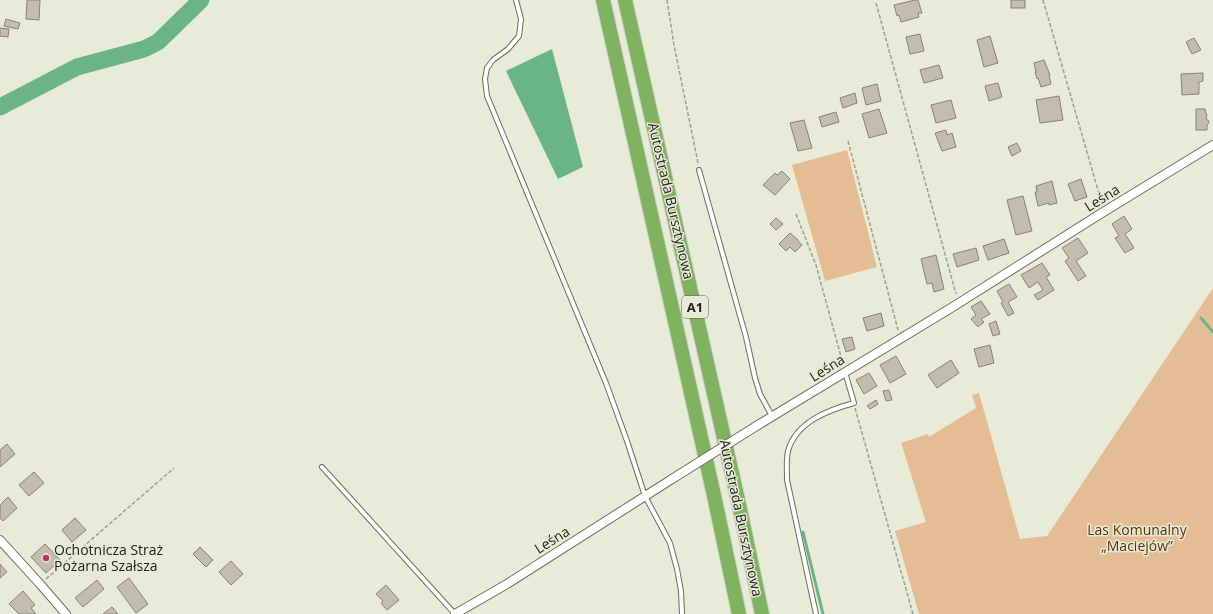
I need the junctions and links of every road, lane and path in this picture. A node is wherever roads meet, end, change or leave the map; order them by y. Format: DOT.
graph roads {
  1 [pos="516,0"];
  2 [pos="603,0"];
  3 [pos="625,0"];
  4 [pos="667,0"];
  5 [pos="1043,0"];
  6 [pos="876,3"];
  7 [pos="848,141"];
  8 [pos="1213,145"];
  9 [pos="700,170"];
  10 [pos="1105,211"];
  11 [pos="796,214"];
  12 [pos="958,304"];
  13 [pos="900,339"];
  14 [pos="845,372"];
  15 [pos="854,403"];
  16 [pos="772,417"];
  17 [pos="322,466"];
  18 [pos="174,468"];
  19 [pos="644,496"];
  20 [pos="0,540"];
  21 [pos="40,584"];
  22 [pos="66,614"];
  23 [pos="455,614"];
  24 [pos="682,614"];
  25 [pos="739,614"];
  26 [pos="762,614"];
  27 [pos="816,614"];
  28 [pos="913,614"];
  1 -- 19 [label="lane"];
  2 -- 25 [label="highway, Autostrada Bursztynowa / A1"];
  3 -- 26 [label="highway, Autostrada Bursztynowa / A1"];
  4 -- 9 [label="path"];
  5 -- 10 [label="path"];
  6 -- 12 [label="path"];
  7 -- 13 [label="path"];
  8 -- 10 [label="street, Leśna"];
  9 -- 16 [label="lane"];
  10 -- 12 [label="street, Leśna"];
  11 -- 14 [label="path"];
  12 -- 13 [label="street, Leśna"];
  13 -- 14 [label="street, Leśna"];
  14 -- 15 [label="lane"];
  14 -- 16 [label="street, Leśna"];
  15 -- 27 [label="lane"];
  15 -- 28 [label="path"];
  16 -- 19 [label="street, Leśna, bridge"];
  17 -- 23 [label="lane"];
  18 -- 21 [label="path"];
  19 -- 23 [label="street, Leśna"];
  19 -- 24 [label="lane"];
  20 -- 21 [label="street"];
  21 -- 22 [label="street"];
}
